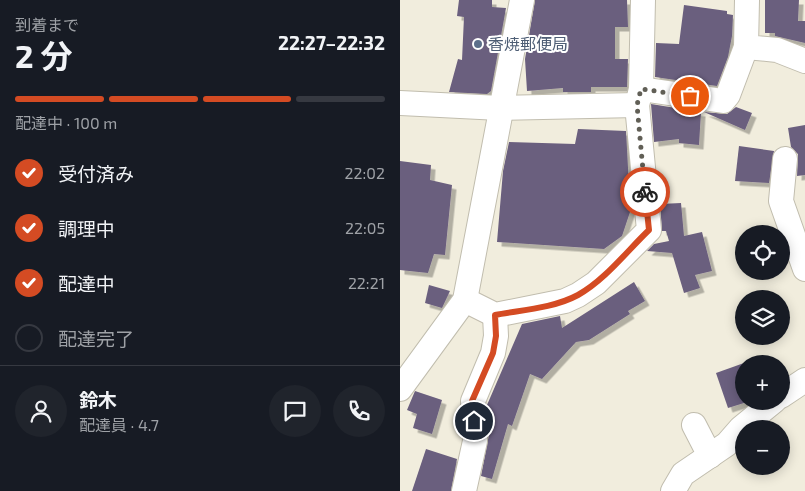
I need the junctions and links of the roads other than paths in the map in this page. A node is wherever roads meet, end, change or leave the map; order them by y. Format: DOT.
graph roads {
  1 [pos="522,0"];
  2 [pos="643,0"];
  3 [pos="747,0"];
  4 [pos="746,48"];
  5 [pos="805,61"];
  6 [pos="639,97"];
  7 [pos="400,103"];
  8 [pos="500,108"];
  9 [pos="785,159"];
  10 [pos="805,269"];
  11 [pos="465,300"];
  12 [pos="495,315"];
  13 [pos="805,380"];
  14 [pos="400,389"];
  15 [pos="790,390"];
  16 [pos="763,410"];
  17 [pos="694,426"];
  18 [pos="710,456"];
  19 [pos="464,491"];
  20 [pos="673,491"];
  1 -- 8 [label="street"];
  2 -- 6 [label="street"];
  3 -- 4 [label="street"];
  4 -- 5 [label="street"];
  4 -- 6 [label="street"];
  6 -- 8 [label="street"];
  6 -- 12 [label="street"];
  7 -- 8 [label="street"];
  8 -- 11 [label="street"];
  9 -- 10 [label="street"];
  11 -- 12 [label="street"];
  11 -- 14 [label="street"];
  12 -- 19 [label="street"];
  13 -- 15 [label="street"];
  16 -- 18 [label="street"];
  17 -- 18 [label="street"];
  18 -- 20 [label="street"];
}
